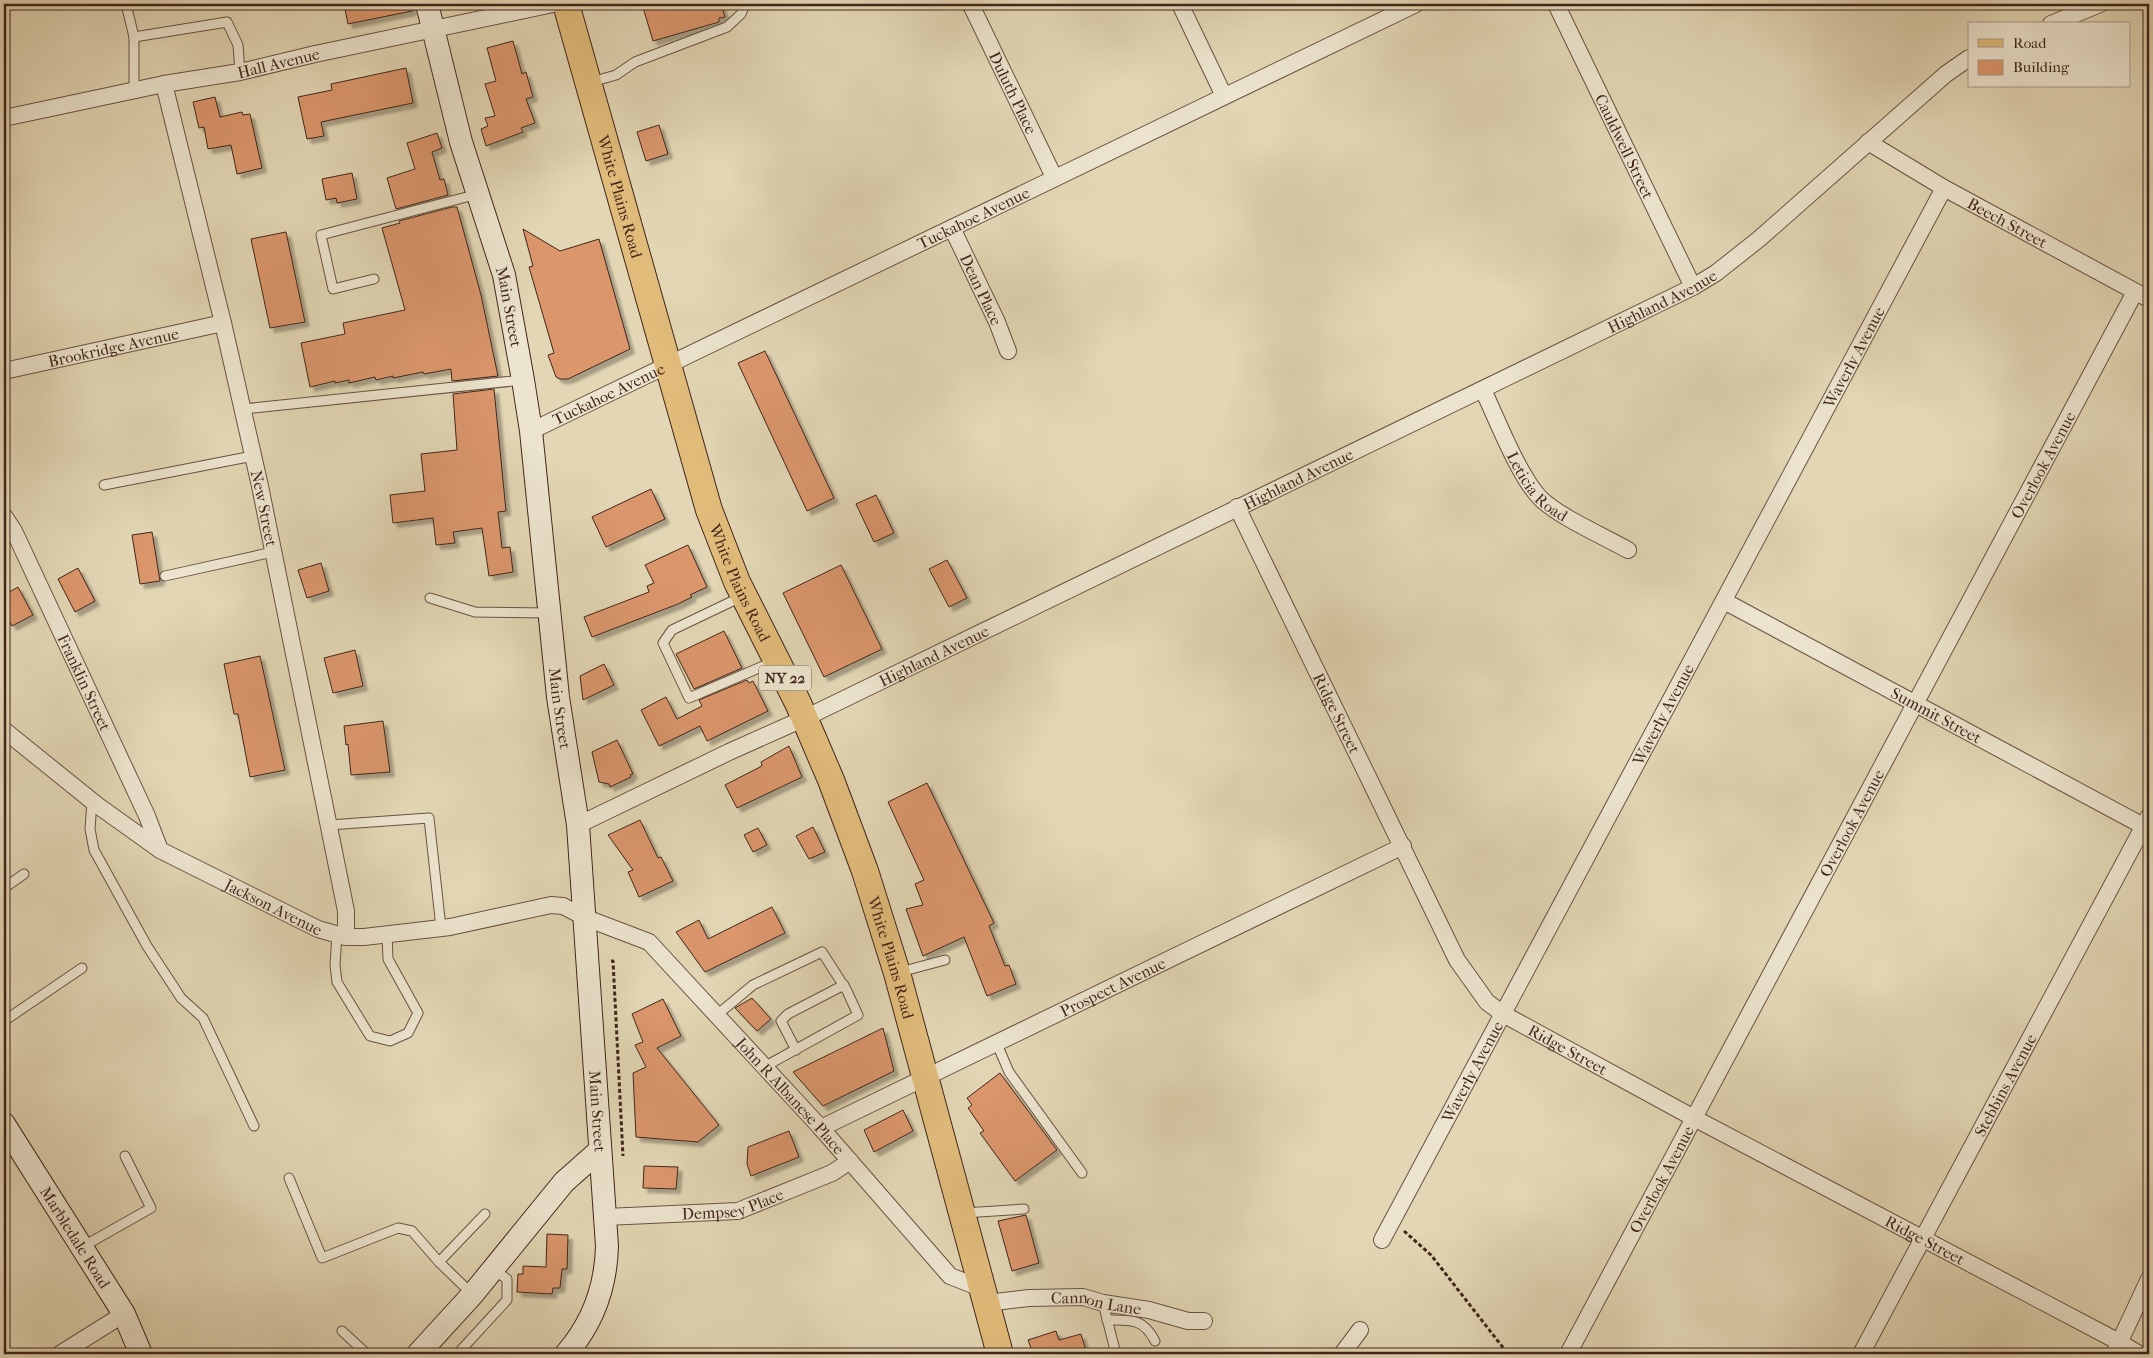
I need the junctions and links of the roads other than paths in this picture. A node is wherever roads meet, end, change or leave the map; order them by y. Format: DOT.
graph roads {
  1 [pos="126,4"];
  2 [pos="427,4"];
  3 [pos="553,4"];
  4 [pos="566,4"];
  5 [pos="745,4"];
  6 [pos="1180,4"];
  7 [pos="1416,4"];
  8 [pos="1556,4"];
  9 [pos="2100,4"];
  10 [pos="972,7"];
  11 [pos="2056,22"];
  12 [pos="433,29"];
  13 [pos="134,37"];
  14 [pos="1968,59"];
  15 [pos="240,72"];
  16 [pos="588,83"];
  17 [pos="164,84"];
  18 [pos="134,90"];
  19 [pos="1224,96"];
  20 [pos="4,118"];
  21 [pos="1868,142"];
  22 [pos="1054,177"];
  23 [pos="1944,188"];
  24 [pos="478,194"];
  25 [pos="952,228"];
  26 [pos="374,279"];
  27 [pos="1693,288"];
  28 [pos="2142,296"];
  29 [pos="223,323"];
  30 [pos="1008,351"];
  31 [pos="668,364"];
  32 [pos="4,371"];
  33 [pos="523,380"];
  34 [pos="1483,390"];
  35 [pos="243,409"];
  36 [pos="531,431"];
  37 [pos="253,456"];
  38 [pos="104,485"];
  39 [pos="1237,507"];
  40 [pos="4,516"];
  41 [pos="1628,550"];
  42 [pos="274,552"];
  43 [pos="166,576"];
  44 [pos="744,596"];
  45 [pos="430,598"];
  46 [pos="1724,601"];
  47 [pos="550,613"];
  48 [pos="776,661"];
  49 [pos="1916,703"];
  50 [pos="805,718"];
  51 [pos="4,730"];
  52 [pos="92,801"];
  53 [pos="2147,824"];
  54 [pos="329,825"];
  55 [pos="578,825"];
  56 [pos="1403,846"];
  57 [pos="160,850"];
  58 [pos="24,874"];
  59 [pos="4,888"];
  60 [pos="586,918"];
  61 [pos="441,928"];
  62 [pos="387,934"];
  63 [pos="342,935"];
  64 [pos="945,960"];
  65 [pos="82,968"];
  66 [pos="896,973"];
  67 [pos="844,985"];
  68 [pos="1503,1014"];
  69 [pos="717,1015"];
  70 [pos="4,1021"];
  71 [pos="997,1044"];
  72 [pos="796,1050"];
  73 [pos="764,1067"];
  74 [pos="925,1078"];
  75 [pos="1694,1118"];
  76 [pos="4,1124"];
  77 [pos="254,1126"];
  78 [pos="821,1128"];
  79 [pos="599,1151"];
  80 [pos="125,1156"];
  81 [pos="850,1161"];
  82 [pos="1082,1173"];
  83 [pos="289,1178"];
  84 [pos="1024,1209"];
  85 [pos="962,1213"];
  86 [pos="485,1214"];
  87 [pos="606,1217"];
  88 [pos="1924,1238"];
  89 [pos="1382,1240"];
  90 [pos="82,1247"];
  91 [pos="439,1262"];
  92 [pos="493,1269"];
  93 [pos="2149,1280"];
  94 [pos="472,1295"];
  95 [pos="985,1296"];
  96 [pos="1103,1303"];
  97 [pos="124,1314"];
  98 [pos="1107,1320"];
  99 [pos="1204,1321"];
  100 [pos="1360,1330"];
  101 [pos="342,1331"];
  102 [pos="1155,1341"];
  103 [pos="2116,1348"];
  104 [pos="461,1350"];
  105 [pos="60,1354"];
  106 [pos="141,1354"];
  107 [pos="367,1354"];
  108 [pos="418,1354"];
  109 [pos="566,1354"];
  110 [pos="1000,1354"];
  111 [pos="1116,1354"];
  112 [pos="1342,1354"];
  113 [pos="1568,1354"];
  114 [pos="1861,1354"];
  115 [pos="2139,1354"];
  1 -- 13 [label="lane"];
  2 -- 12 [label="street, Main Street"];
  3 -- 12 [label="street, Hall Avenue"];
  4 -- 16 [label="main road, White Plains Road / NY 22"];
  5 -- 16 [label="lane"];
  6 -- 19 [label="street"];
  7 -- 19 [label="street, Tuckahoe Avenue"];
  8 -- 27 [label="street, Cauldwell Street"];
  9 -- 11 [label="street"];
  10 -- 22 [label="street, Duluth Place"];
  12 -- 15 [label="street, Hall Avenue"];
  12 -- 24 [label="street, Main Street"];
  13 -- 15 [label="lane"];
  13 -- 18 [label="lane"];
  14 -- 21 [label="street, Highland Avenue"];
  15 -- 17 [label="street, Hall Avenue"];
  16 -- 31 [label="main road, White Plains Road / NY 22"];
  17 -- 18 [label="street, Hall Avenue"];
  17 -- 29 [label="street, New Street"];
  18 -- 20 [label="street, Hall Avenue"];
  19 -- 22 [label="street, Tuckahoe Avenue"];
  21 -- 23 [label="street, Beech Street"];
  21 -- 27 [label="street, Highland Avenue"];
  22 -- 25 [label="street, Tuckahoe Avenue"];
  23 -- 28 [label="street, Beech Street"];
  23 -- 46 [label="street, Waverly Avenue"];
  24 -- 26 [label="lane"];
  24 -- 33 [label="street, Main Street"];
  25 -- 30 [label="street, Dean Place"];
  25 -- 31 [label="street, Tuckahoe Avenue"];
  27 -- 34 [label="street, Highland Avenue"];
  28 -- 49 [label="street, Overlook Avenue"];
  29 -- 32 [label="street, Brookridge Avenue"];
  29 -- 35 [label="street, New Street"];
  31 -- 36 [label="street, Tuckahoe Avenue"];
  31 -- 44 [label="main road, White Plains Road / NY 22"];
  33 -- 35 [label="lane"];
  33 -- 36 [label="street, Main Street"];
  34 -- 39 [label="street, Highland Avenue"];
  34 -- 41 [label="street, Leticia Road"];
  35 -- 37 [label="street, New Street"];
  36 -- 47 [label="street, Main Street"];
  37 -- 38 [label="lane"];
  37 -- 42 [label="street, New Street"];
  39 -- 50 [label="street, Highland Avenue"];
  39 -- 56 [label="street, Ridge Street"];
  40 -- 57 [label="street, Franklin Street"];
  42 -- 43 [label="lane"];
  42 -- 54 [label="street, New Street"];
  44 -- 48 [label="main road, White Plains Road / NY 22"];
  44 -- 48 [label="lane"];
  45 -- 47 [label="lane"];
  46 -- 49 [label="street, Summit Street"];
  46 -- 68 [label="street, Waverly Avenue"];
  47 -- 55 [label="street, Main Street"];
  48 -- 50 [label="main road, White Plains Road / NY 22"];
  49 -- 53 [label="street, Summit Street"];
  49 -- 75 [label="street, Overlook Avenue"];
  50 -- 55 [label="street, Highland Avenue"];
  50 -- 66 [label="main road, White Plains Road / NY 22"];
  51 -- 52 [label="street, Jackson Avenue"];
  52 -- 57 [label="street, Jackson Avenue"];
  52 -- 77 [label="lane"];
  53 -- 88 [label="street, Stebbins Avenue"];
  54 -- 61 [label="lane"];
  54 -- 63 [label="street, New Street"];
  55 -- 60 [label="street, Main Street"];
  56 -- 68 [label="street, Ridge Street"];
  56 -- 71 [label="street, Prospect Avenue"];
  57 -- 63 [label="street, Jackson Avenue"];
  58 -- 59 [label="lane"];
  60 -- 61 [label="street, Jackson Avenue"];
  60 -- 69 [label="street, John R Albanese Place"];
  60 -- 79 [label="street, Main Street"];
  61 -- 62 [label="street, Jackson Avenue"];
  62 -- 63 [label="street, Jackson Avenue"];
  62 -- 63 [label="lane"];
  64 -- 66 [label="lane"];
  65 -- 70 [label="lane"];
  66 -- 74 [label="main road, White Plains Road / NY 22"];
  67 -- 69 [label="lane"];
  67 -- 72 [label="lane"];
  67 -- 72 [label="lane"];
  68 -- 75 [label="street, Ridge Street"];
  68 -- 89 [label="street, Waverly Avenue"];
  69 -- 73 [label="street, John R Albanese Place"];
  71 -- 74 [label="street, Prospect Avenue"];
  71 -- 82 [label="lane"];
  72 -- 73 [label="lane"];
  73 -- 78 [label="street, John R Albanese Place"];
  74 -- 78 [label="street, Prospect Avenue"];
  74 -- 85 [label="main road, White Plains Road / NY 22"];
  75 -- 88 [label="street, Ridge Street"];
  75 -- 113 [label="street, Overlook Avenue"];
  76 -- 90 [label="street, Marbledale Road"];
  78 -- 81 [label="street, John R Albanese Place"];
  79 -- 87 [label="street"];
  79 -- 92 [label="street, Main Street"];
  80 -- 90 [label="lane"];
  81 -- 87 [label="street, Dempsey Place"];
  81 -- 95 [label="street, John R Albanese Place"];
  83 -- 91 [label="lane"];
  84 -- 85 [label="lane"];
  85 -- 95 [label="main road, White Plains Road / NY 22"];
  86 -- 91 [label="lane"];
  87 -- 109 [label="street"];
  88 -- 103 [label="street, Ridge Street"];
  88 -- 114 [label="street, Stebbins Avenue"];
  90 -- 97 [label="street, Marbledale Road"];
  91 -- 94 [label="lane"];
  92 -- 94 [label="street, Main Street"];
  92 -- 104 [label="lane"];
  93 -- 103 [label="street"];
  94 -- 108 [label="street, Main Street"];
  95 -- 96 [label="street, Cannon Lane"];
  95 -- 110 [label="main road, White Plains Road / NY 22"];
  96 -- 98 [label="lane"];
  96 -- 99 [label="street, Cannon Lane"];
  97 -- 105 [label="street"];
  97 -- 106 [label="street, Marbledale Road"];
  98 -- 102 [label="lane"];
  98 -- 111 [label="lane"];
  100 -- 112 [label="street"];
  101 -- 107 [label="lane"];
  103 -- 115 [label="street, Ridge Street"];
}
